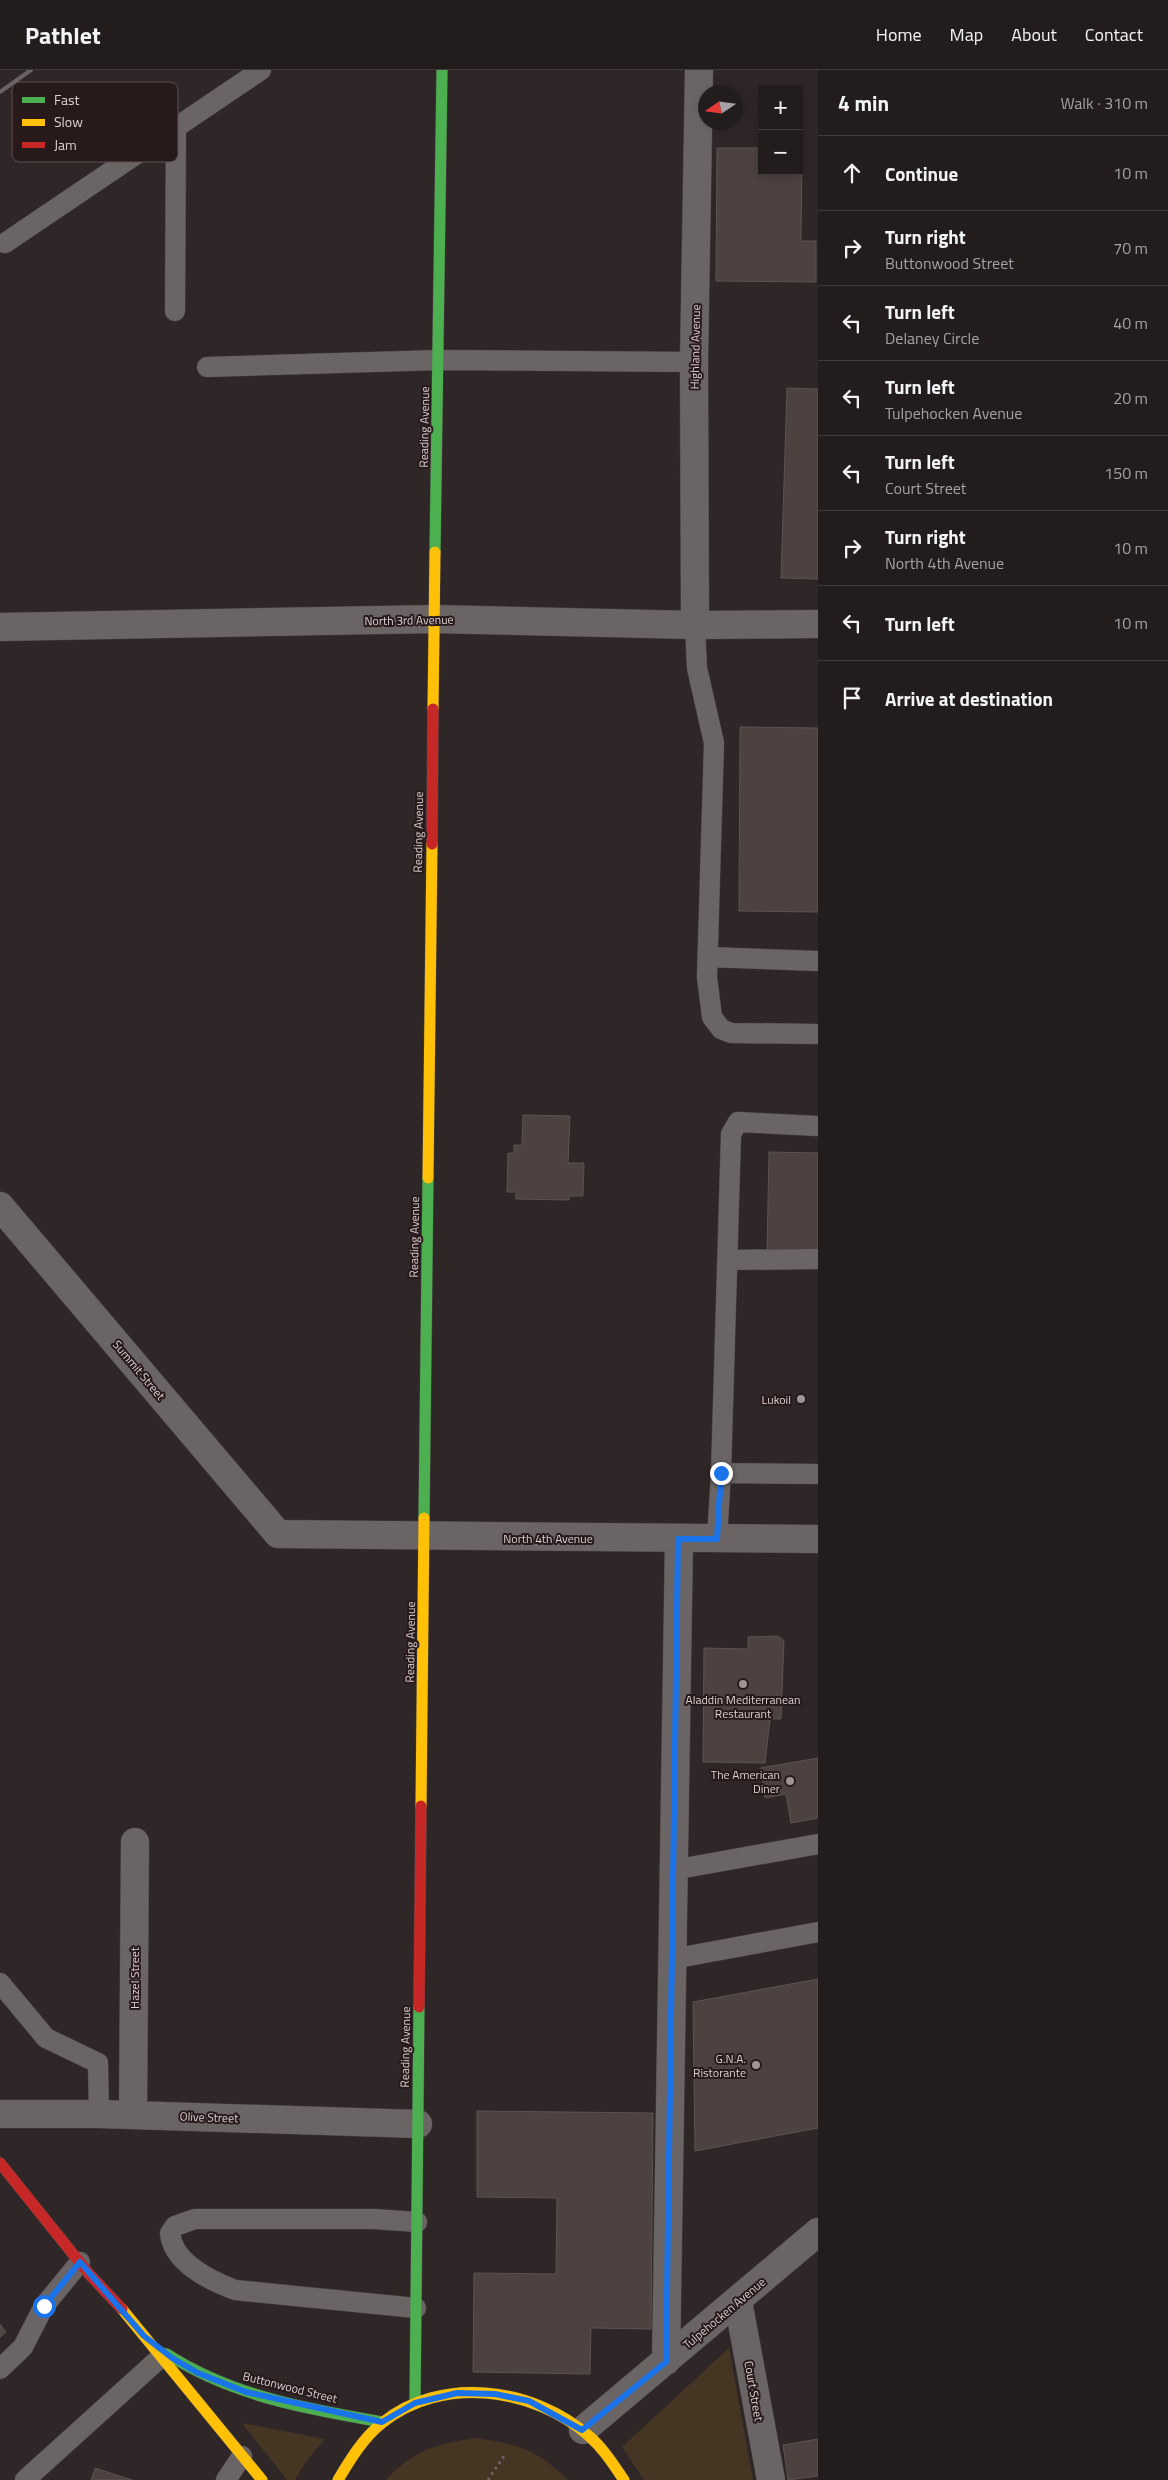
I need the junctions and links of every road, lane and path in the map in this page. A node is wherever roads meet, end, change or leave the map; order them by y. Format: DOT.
graph roads {
  1 [pos="261,70"];
  2 [pos="442,70"];
  3 [pos="699,70"];
  4 [pos="178,124"];
  5 [pos="123,162"];
  6 [pos="176,162"];
  7 [pos="6,243"];
  8 [pos="175,311"];
  9 [pos="439,360"];
  10 [pos="694,362"];
  11 [pos="207,367"];
  12 [pos="435,619"];
  13 [pos="818,624"];
  14 [pos="695,625"];
  15 [pos="0,627"];
  16 [pos="708,956"];
  17 [pos="818,961"];
  18 [pos="818,1034"];
  19 [pos="818,1126"];
  20 [pos="0,1206"];
  21 [pos="818,1259"];
  22 [pos="728,1260"];
  23 [pos="721,1473"];
  24 [pos="818,1474"];
  25 [pos="278,1534"];
  26 [pos="424,1537"];
  27 [pos="678,1539"];
  28 [pos="717,1539"];
  29 [pos="818,1539"];
  30 [pos="135,1842"];
  31 [pos="818,1844"];
  32 [pos="673,1870"];
  33 [pos="818,1932"];
  34 [pos="672,1959"];
  35 [pos="0,1983"];
  36 [pos="0,2114"];
  37 [pos="99,2114"];
  38 [pos="133,2115"];
  39 [pos="418,2124"];
  40 [pos="0,2163"];
  41 [pos="417,2222"];
  42 [pos="818,2232"];
  43 [pos="80,2262"];
  44 [pos="738,2301"];
  45 [pos="416,2308"];
  46 [pos="144,2336"];
  47 [pos="160,2357"];
  48 [pos="666,2362"];
  49 [pos="0,2369"];
  50 [pos="415,2403"];
  51 [pos="382,2422"];
  52 [pos="582,2430"];
  53 [pos="506,2453"];
  54 [pos="242,2456"];
  55 [pos="26,2480"];
  56 [pos="226,2480"];
  57 [pos="262,2480"];
  58 [pos="338,2480"];
  59 [pos="488,2480"];
  60 [pos="624,2480"];
  61 [pos="771,2480"];
  1 -- 4 [label="lane"];
  2 -- 9 [label="street, Reading Avenue"];
  3 -- 10 [label="street, Highland Avenue"];
  5 -- 7 [label="lane"];
  6 -- 8 [label="lane"];
  9 -- 10 [label="lane"];
  9 -- 11 [label="lane"];
  9 -- 12 [label="street, Reading Avenue"];
  10 -- 14 [label="street, Highland Avenue"];
  12 -- 14 [label="street, North 3rd Avenue"];
  12 -- 15 [label="street, North 3rd Avenue"];
  12 -- 26 [label="street, Reading Avenue"];
  13 -- 14 [label="street, North 3rd Avenue"];
  14 -- 16 [label="lane"];
  16 -- 17 [label="lane"];
  16 -- 18 [label="lane"];
  19 -- 22 [label="lane"];
  20 -- 25 [label="street, Summit Street"];
  21 -- 22 [label="lane"];
  22 -- 23 [label="lane"];
  23 -- 24 [label="lane"];
  23 -- 28 [label="lane"];
  25 -- 26 [label="street, North 4th Avenue"];
  26 -- 27 [label="street, North 4th Avenue"];
  26 -- 39 [label="street, Reading Avenue"];
  27 -- 28 [label="street, North 4th Avenue"];
  27 -- 32 [label="street"];
  28 -- 29 [label="street, North 4th Avenue"];
  30 -- 38 [label="street, Hazel Street"];
  31 -- 32 [label="lane"];
  32 -- 34 [label="street"];
  33 -- 34 [label="lane"];
  34 -- 48 [label="street"];
  35 -- 37 [label="lane"];
  36 -- 37 [label="street, Olive Street"];
  37 -- 38 [label="street, Olive Street"];
  38 -- 39 [label="street, Olive Street"];
  39 -- 41 [label="street, Reading Avenue"];
  40 -- 43 [label="street, Buttonwood Street"];
  41 -- 45 [label="street, Reading Avenue"];
  41 -- 45 [label="lane"];
  42 -- 44 [label="street, Tulpehocken Avenue"];
  43 -- 46 [label="street, Buttonwood Street"];
  43 -- 49 [label="lane"];
  44 -- 48 [label="street, Tulpehocken Avenue"];
  44 -- 61 [label="street, Court Street"];
  45 -- 50 [label="street, Reading Avenue"];
  46 -- 47 [label="street, Buttonwood Street"];
  46 -- 51 [label="street, Buttonwood Street"];
  47 -- 54 [label="street, Buttonwood Street"];
  47 -- 55 [label="lane"];
  48 -- 52 [label="street, Tulpehocken Avenue"];
  50 -- 51 [label="street"];
  50 -- 52 [label="street"];
  51 -- 58 [label="street"];
  52 -- 60 [label="street"];
  53 -- 59 [label="path"];
  54 -- 56 [label="lane"];
  54 -- 57 [label="street, Buttonwood Street"];
}
